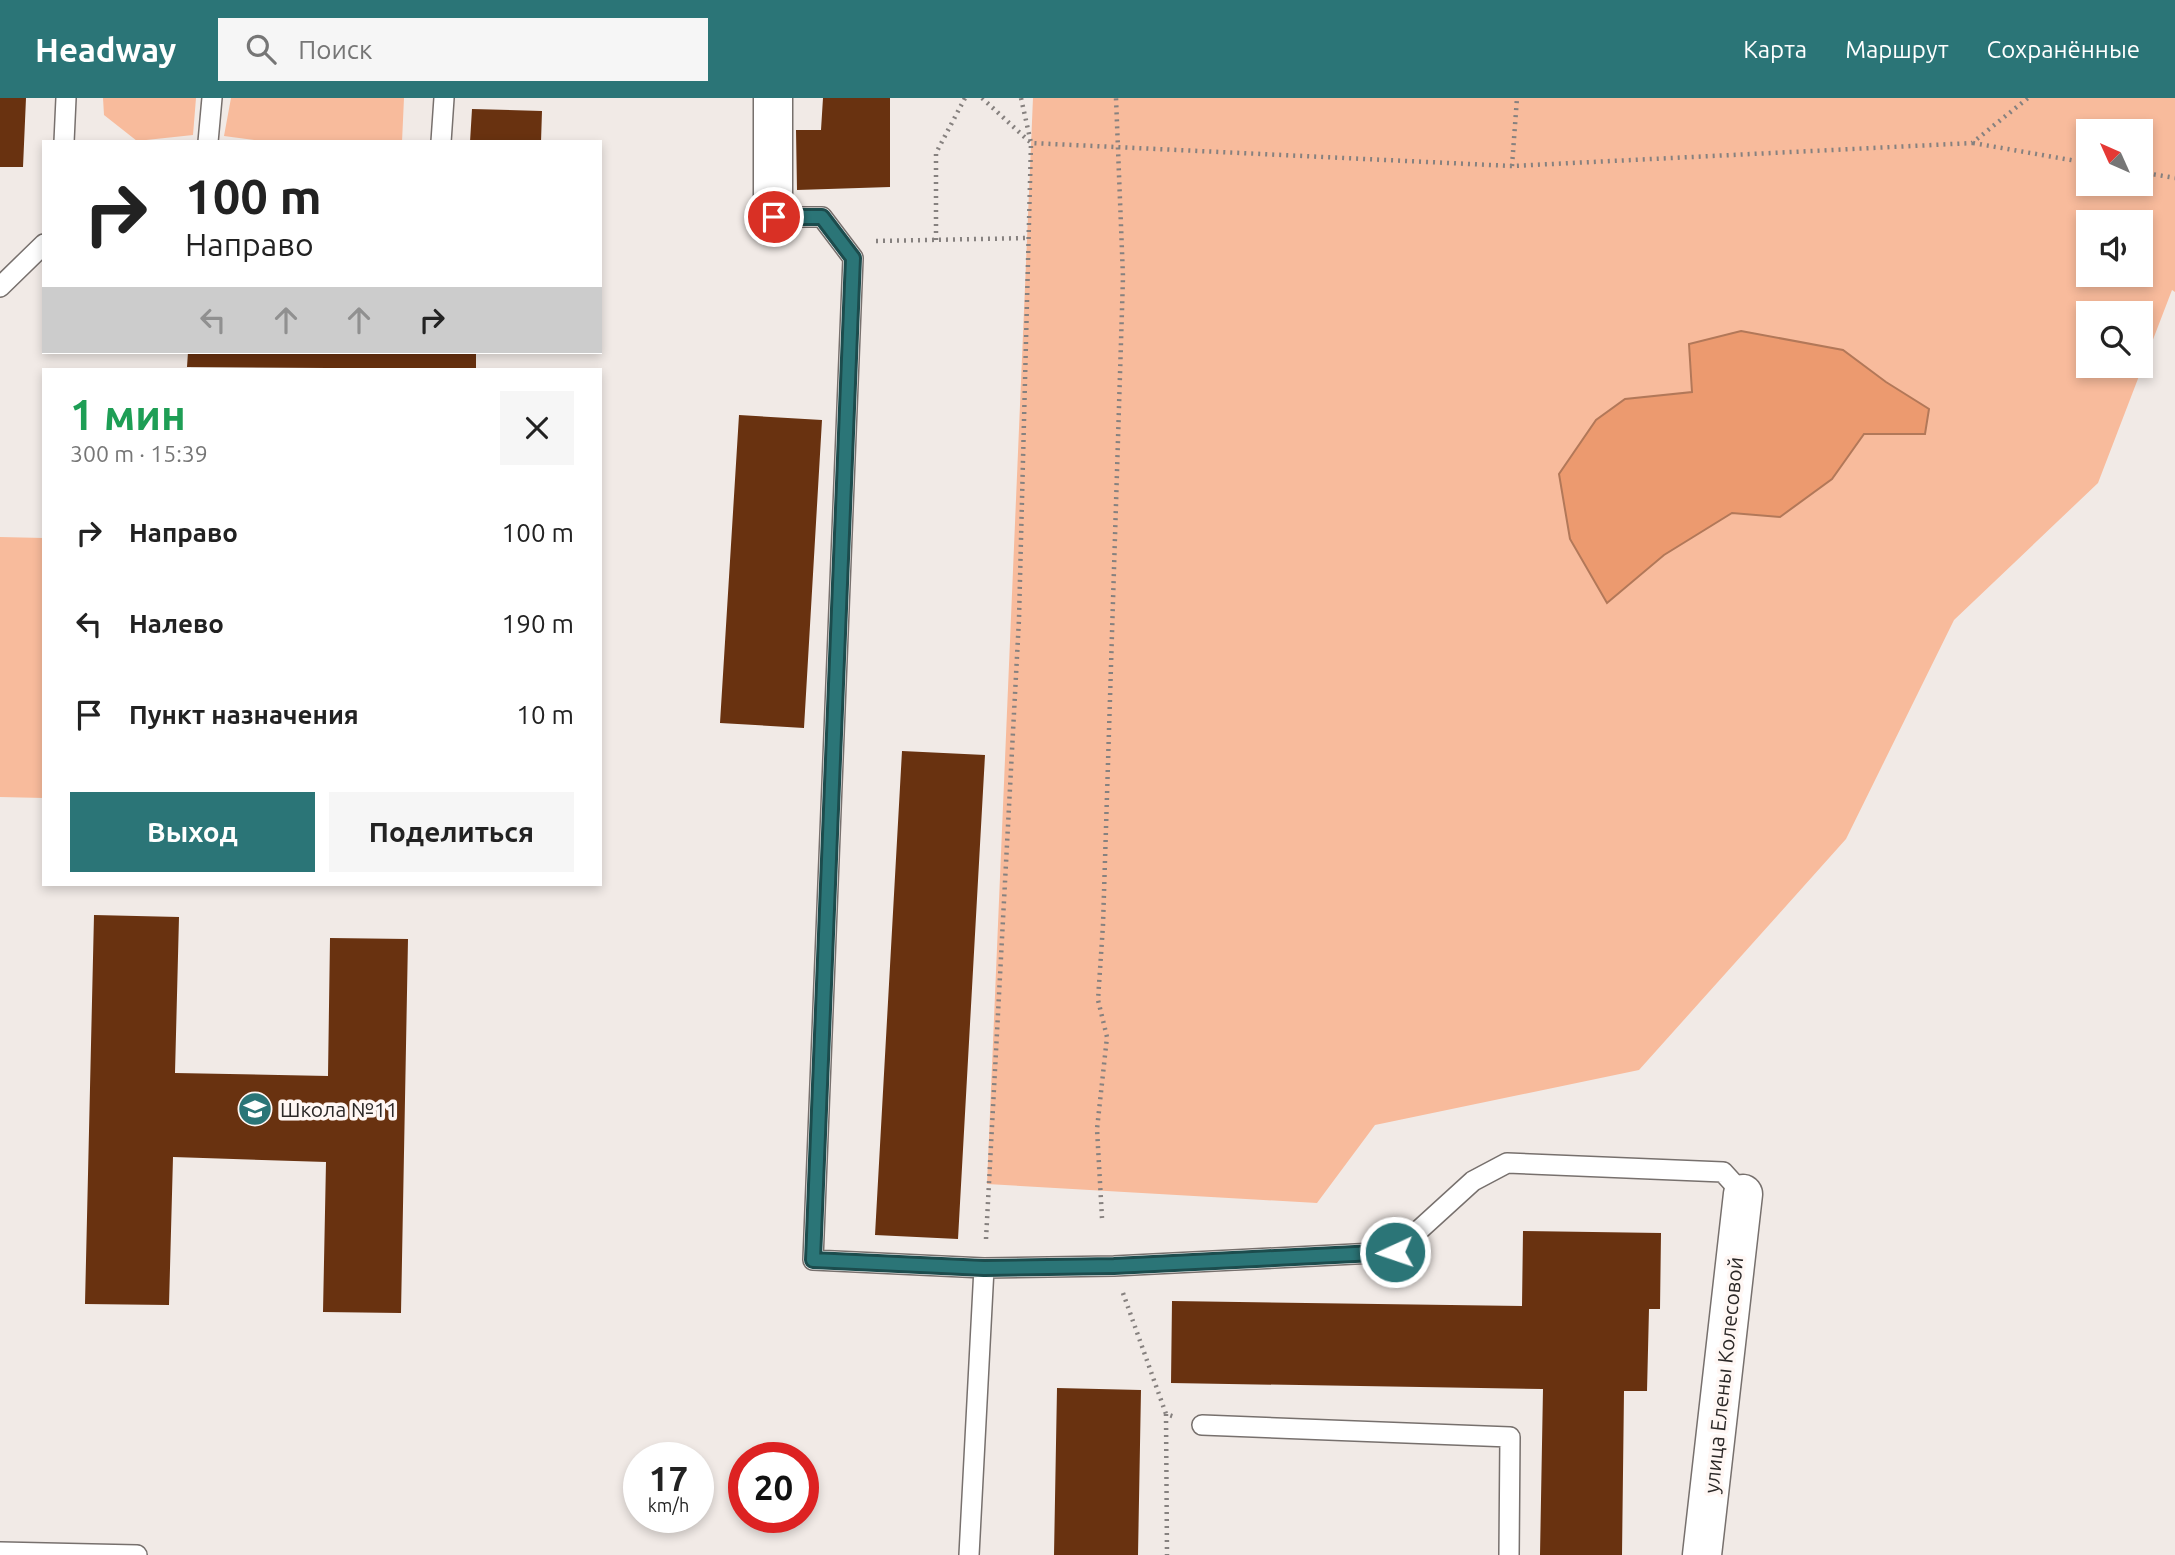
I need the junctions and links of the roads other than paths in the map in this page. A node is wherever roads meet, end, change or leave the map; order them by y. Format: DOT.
graph roads {
  1 [pos="66,98"];
  2 [pos="212,98"];
  3 [pos="444,98"];
  4 [pos="773,98"];
  5 [pos="64,140"];
  6 [pos="208,140"];
  7 [pos="441,140"];
  8 [pos="774,217"];
  9 [pos="42,246"];
  10 [pos="0,288"];
  11 [pos="1743,1194"];
  12 [pos="984,1268"];
  13 [pos="1202,1425"];
  14 [pos="0,1552"];
  15 [pos="137,1555"];
  16 [pos="969,1555"];
  17 [pos="1509,1555"];
  18 [pos="1702,1555"];
  1 -- 5 [label="lane"];
  2 -- 6 [label="lane"];
  3 -- 7 [label="lane"];
  4 -- 8 [label="street"];
  8 -- 12 [label="lane"];
  9 -- 10 [label="lane"];
  11 -- 12 [label="lane"];
  11 -- 18 [label="street, улица Елены Колесовой"];
  12 -- 16 [label="lane"];
  13 -- 17 [label="lane"];
  14 -- 15 [label="lane"];
}
